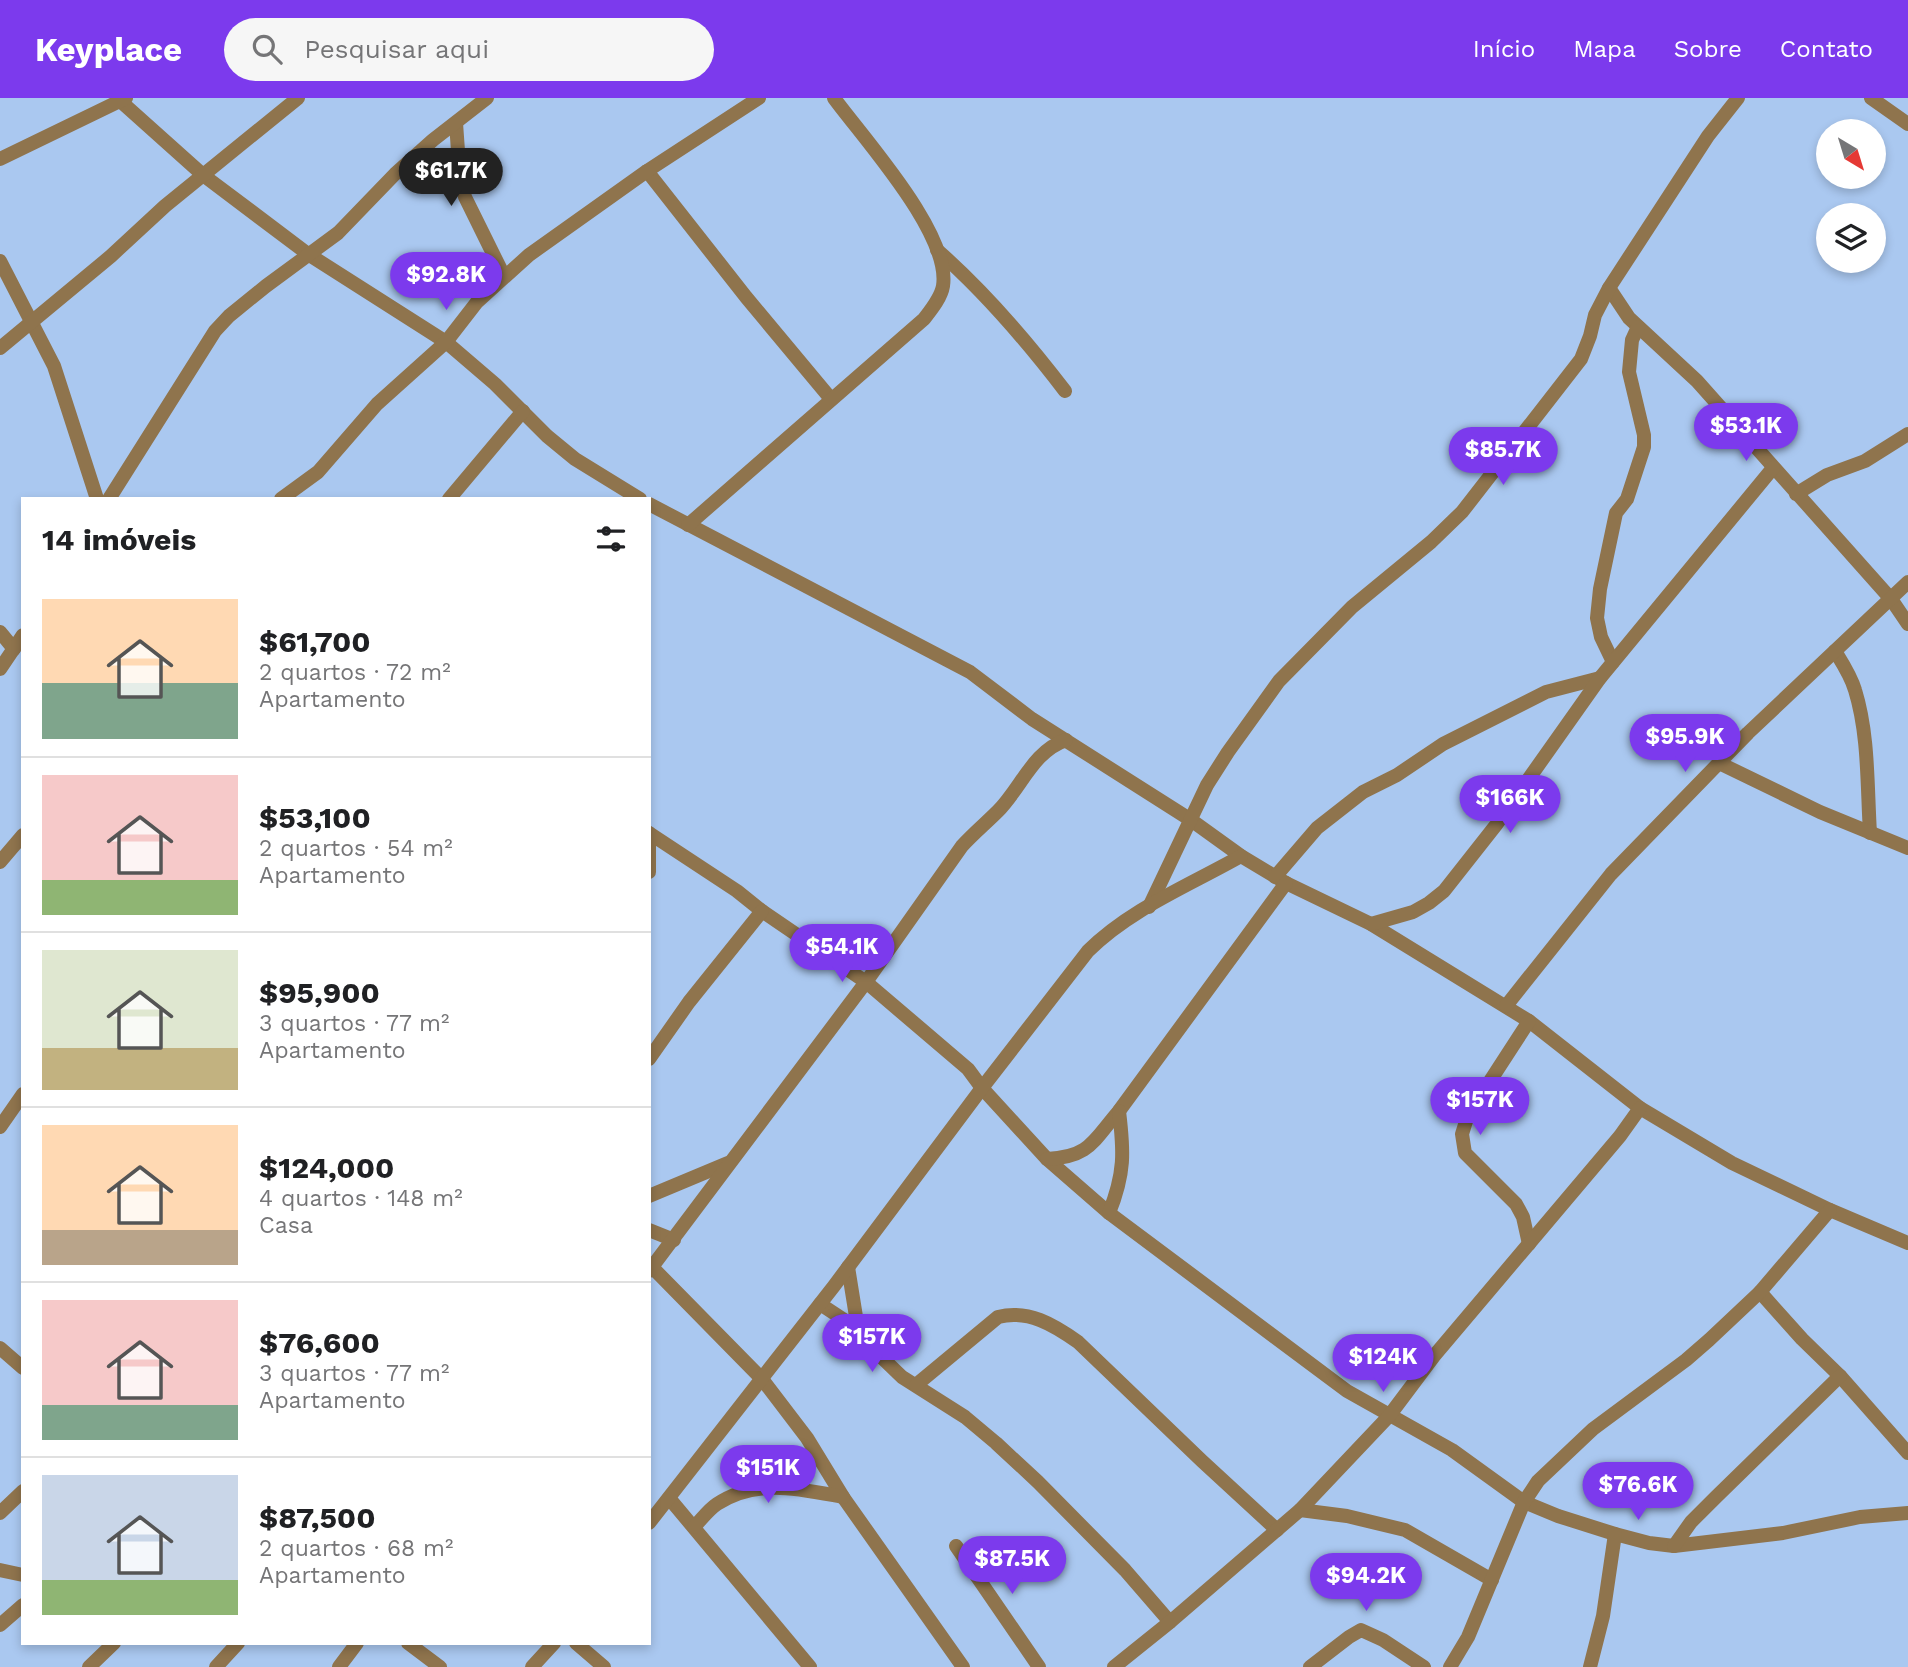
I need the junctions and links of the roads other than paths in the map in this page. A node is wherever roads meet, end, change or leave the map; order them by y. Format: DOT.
graph roads {
  1 [pos="298,98"];
  2 [pos="488,98"];
  3 [pos="759,98"];
  4 [pos="834,98"];
  5 [pos="1738,98"];
  6 [pos="1871,98"];
  7 [pos="121,99"];
  8 [pos="456,122"];
  9 [pos="1908,124"];
  10 [pos="0,159"];
  11 [pos="647,171"];
  12 [pos="202,175"];
  13 [pos="936,249"];
  14 [pos="308,254"];
  15 [pos="0,261"];
  16 [pos="505,276"];
  17 [pos="1609,288"];
  18 [pos="30,322"];
  19 [pos="1638,327"];
  20 [pos="446,342"];
  21 [pos="0,348"];
  22 [pos="1065,391"];
  23 [pos="831,399"];
  24 [pos="523,411"];
  25 [pos="1908,434"];
  26 [pos="1773,468"];
  27 [pos="318,472"];
  28 [pos="1796,494"];
  29 [pos="96,497"];
  30 [pos="110,497"];
  31 [pos="284,497"];
  32 [pos="293,497"];
  33 [pos="451,497"];
  34 [pos="637,497"];
  35 [pos="651,505"];
  36 [pos="688,525"];
  37 [pos="1908,582"];
  38 [pos="1891,599"];
  39 [pos="1908,624"];
  40 [pos="0,632"];
  41 [pos="21,638"];
  42 [pos="14,649"];
  43 [pos="1835,651"];
  44 [pos="1613,662"];
  45 [pos="0,669"];
  46 [pos="1600,678"];
  47 [pos="1066,740"];
  48 [pos="1719,763"];
  49 [pos="1192,820"];
  50 [pos="1870,833"];
  51 [pos="651,834"];
  52 [pos="21,837"];
  53 [pos="1908,848"];
  54 [pos="1241,856"];
  55 [pos="0,863"];
  56 [pos="1281,880"];
  57 [pos="1149,907"];
  58 [pos="762,911"];
  59 [pos="1371,924"];
  60 [pos="866,982"];
  61 [pos="1506,1006"];
  62 [pos="1529,1021"];
  63 [pos="651,1056"];
  64 [pos="982,1088"];
  65 [pos="21,1097"];
  66 [pos="1640,1108"];
  67 [pos="1119,1111"];
  68 [pos="0,1127"];
  69 [pos="1047,1159"];
  70 [pos="728,1163"];
  71 [pos="651,1195"];
  72 [pos="1830,1210"];
  73 [pos="1109,1213"];
  74 [pos="651,1231"];
  75 [pos="674,1240"];
  76 [pos="1908,1243"];
  77 [pos="1530,1244"];
  78 [pos="651,1267"];
  79 [pos="848,1267"];
  80 [pos="651,1269"];
  81 [pos="1760,1292"];
  82 [pos="820,1304"];
  83 [pos="858,1329"];
  84 [pos="0,1348"];
  85 [pos="21,1366"];
  86 [pos="1840,1376"];
  87 [pos="762,1378"];
  88 [pos="916,1385"];
  89 [pos="1389,1416"];
  90 [pos="1908,1453"];
  91 [pos="21,1493"];
  92 [pos="843,1497"];
  93 [pos="669,1498"];
  94 [pos="1524,1502"];
  95 [pos="1300,1510"];
  96 [pos="0,1513"];
  97 [pos="1908,1513"];
  98 [pos="651,1520"];
  99 [pos="694,1527"];
  100 [pos="1277,1530"];
  101 [pos="1615,1534"];
  102 [pos="956,1546"];
  103 [pos="1674,1546"];
  104 [pos="0,1570"];
  105 [pos="21,1575"];
  106 [pos="1492,1580"];
  107 [pos="21,1607"];
  108 [pos="1170,1622"];
  109 [pos="0,1625"];
  110 [pos="112,1645"];
  111 [pos="356,1645"];
  112 [pos="411,1645"];
  113 [pos="552,1645"];
  114 [pos="578,1645"];
  115 [pos="232,1646"];
  116 [pos="89,1667"];
  117 [pos="216,1667"];
  118 [pos="339,1667"];
  119 [pos="440,1667"];
  120 [pos="532,1667"];
  121 [pos="604,1667"];
  122 [pos="810,1667"];
  123 [pos="963,1667"];
  124 [pos="1039,1667"];
  125 [pos="1114,1667"];
  126 [pos="1310,1667"];
  127 [pos="1424,1667"];
  128 [pos="1450,1667"];
  129 [pos="1590,1667"];
  1 -- 12 [label="street"];
  2 -- 8 [label="street"];
  3 -- 11 [label="street"];
  4 -- 13 [label="street"];
  5 -- 17 [label="street"];
  6 -- 9 [label="street"];
  7 -- 10 [label="street"];
  7 -- 12 [label="street"];
  8 -- 14 [label="street"];
  8 -- 16 [label="street"];
  11 -- 16 [label="street"];
  11 -- 23 [label="street"];
  12 -- 14 [label="street"];
  12 -- 18 [label="street"];
  13 -- 22 [label="street"];
  13 -- 23 [label="street"];
  14 -- 20 [label="street"];
  14 -- 30 [label="street"];
  15 -- 18 [label="street"];
  16 -- 20 [label="street"];
  17 -- 19 [label="street"];
  17 -- 49 [label="street"];
  18 -- 21 [label="street"];
  18 -- 29 [label="street"];
  19 -- 26 [label="street"];
  19 -- 44 [label="street"];
  20 -- 24 [label="street"];
  20 -- 27 [label="street"];
  23 -- 36 [label="street"];
  24 -- 33 [label="street"];
  24 -- 34 [label="street"];
  25 -- 28 [label="street"];
  26 -- 28 [label="street"];
  26 -- 44 [label="street"];
  27 -- 31 [label="street"];
  27 -- 32 [label="street"];
  28 -- 38 [label="street"];
  35 -- 36 [label="street"];
  36 -- 47 [label="street"];
  37 -- 38 [label="street"];
  38 -- 39 [label="street"];
  38 -- 43 [label="street"];
  40 -- 42 [label="street"];
  41 -- 42 [label="street"];
  42 -- 45 [label="street"];
  43 -- 48 [label="street"];
  43 -- 50 [label="street"];
  44 -- 46 [label="street"];
  46 -- 56 [label="street"];
  46 -- 59 [label="street"];
  47 -- 49 [label="street"];
  47 -- 60 [label="street"];
  48 -- 50 [label="street"];
  48 -- 61 [label="street"];
  49 -- 54 [label="street"];
  49 -- 57 [label="street"];
  50 -- 53 [label="street"];
  51 -- 58 [label="street"];
  52 -- 55 [label="street"];
  54 -- 56 [label="street"];
  54 -- 57 [label="street"];
  56 -- 59 [label="street"];
  56 -- 67 [label="street"];
  57 -- 64 [label="street"];
  58 -- 60 [label="street"];
  58 -- 63 [label="street"];
  59 -- 61 [label="street"];
  60 -- 64 [label="street"];
  60 -- 70 [label="street"];
  61 -- 62 [label="street"];
  62 -- 66 [label="street"];
  62 -- 77 [label="street"];
  64 -- 69 [label="street"];
  64 -- 79 [label="street"];
  65 -- 68 [label="street"];
  66 -- 72 [label="street"];
  66 -- 77 [label="street"];
  67 -- 69 [label="street"];
  67 -- 73 [label="street"];
  69 -- 73 [label="street"];
  70 -- 71 [label="street"];
  70 -- 75 [label="street"];
  72 -- 76 [label="street"];
  72 -- 81 [label="street"];
  73 -- 89 [label="street"];
  74 -- 75 [label="street"];
  75 -- 78 [label="street"];
  77 -- 89 [label="street"];
  79 -- 82 [label="street"];
  79 -- 83 [label="street"];
  80 -- 87 [label="street"];
  81 -- 86 [label="street"];
  81 -- 94 [label="street"];
  82 -- 83 [label="street"];
  82 -- 87 [label="street"];
  83 -- 88 [label="street"];
  84 -- 85 [label="street"];
  86 -- 90 [label="street"];
  86 -- 103 [label="street"];
  87 -- 92 [label="street"];
  87 -- 93 [label="street"];
  88 -- 100 [label="street"];
  88 -- 108 [label="street"];
  89 -- 94 [label="street"];
  89 -- 95 [label="street"];
  91 -- 96 [label="street"];
  92 -- 99 [label="street"];
  92 -- 123 [label="street"];
  93 -- 98 [label="street"];
  93 -- 99 [label="street"];
  94 -- 101 [label="street"];
  94 -- 106 [label="street"];
  95 -- 100 [label="street"];
  95 -- 106 [label="street"];
  97 -- 103 [label="street"];
  99 -- 122 [label="street"];
  100 -- 108 [label="street"];
  101 -- 103 [label="street"];
  101 -- 129 [label="street"];
  102 -- 124 [label="street"];
  104 -- 105 [label="street"];
  106 -- 128 [label="street"];
  107 -- 109 [label="street"];
  108 -- 125 [label="street"];
  110 -- 116 [label="street"];
  111 -- 118 [label="street"];
  112 -- 119 [label="street"];
  113 -- 120 [label="street"];
  114 -- 121 [label="street"];
  115 -- 117 [label="street"];
  126 -- 127 [label="street"];
}
